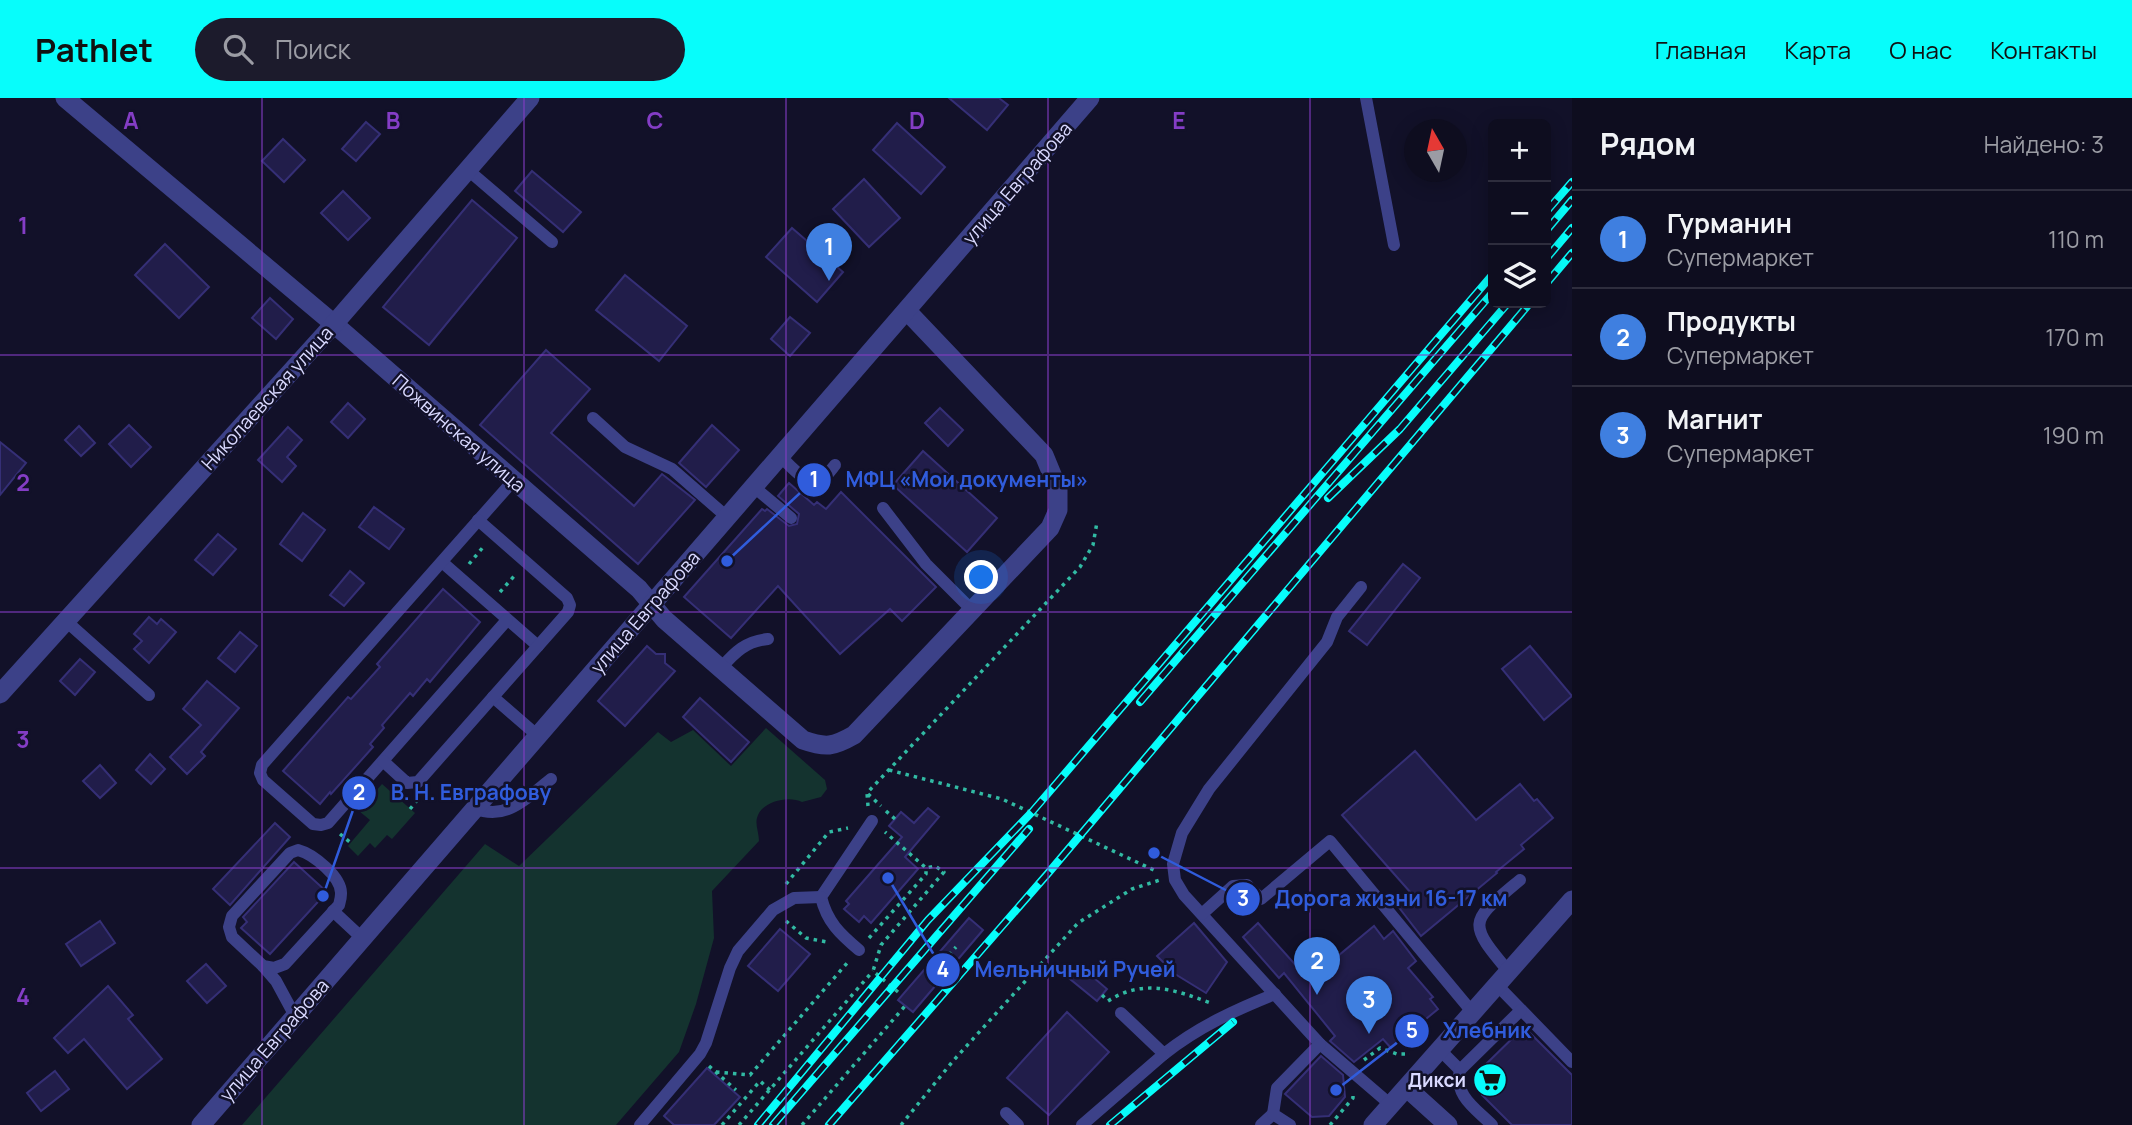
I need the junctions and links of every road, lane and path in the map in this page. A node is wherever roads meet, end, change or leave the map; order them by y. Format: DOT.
graph roads {
  1 [pos="65,98"];
  2 [pos="530,98"];
  3 [pos="1090,98"];
  4 [pos="1366,98"];
  5 [pos="468,170"];
  6 [pos="552,242"];
  7 [pos="1394,244"];
  8 [pos="907,311"];
  9 [pos="334,324"];
  10 [pos="593,418"];
  11 [pos="780,456"];
  12 [pos="835,465"];
  13 [pos="513,481"];
  14 [pos="754,487"];
  15 [pos="883,508"];
  16 [pos="727,517"];
  17 [pos="790,519"];
  18 [pos="478,520"];
  19 [pos="1097,522"];
  20 [pos="495,534"];
  21 [pos="442,562"];
  22 [pos="527,562"];
  23 [pos="458,576"];
  24 [pos="1361,587"];
  25 [pos="489,604"];
  26 [pos="652,604"];
  27 [pos="972,610"];
  28 [pos="507,620"];
  29 [pos="66,621"];
  30 [pos="768,639"];
  31 [pos="538,646"];
  32 [pos="721,668"];
  33 [pos="0,694"];
  34 [pos="149,695"];
  35 [pos="493,697"];
  36 [pos="538,736"];
  37 [pos="383,761"];
  38 [pos="889,769"];
  39 [pos="551,779"];
  40 [pos="867,793"];
  41 [pos="475,808"];
  42 [pos="872,821"];
  43 [pos="926,868"];
  44 [pos="1175,880"];
  45 [pos="1520,880"];
  46 [pos="821,897"];
  47 [pos="1572,900"];
  48 [pos="773,910"];
  49 [pos="333,911"];
  50 [pos="1202,914"];
  51 [pos="362,938"];
  52 [pos="833,943"];
  53 [pos="956,947"];
  54 [pos="859,950"];
  55 [pos="949,955"];
  56 [pos="263,966"];
  57 [pos="873,971"];
  58 [pos="1503,979"];
  59 [pos="898,992"];
  60 [pos="1275,994"];
  61 [pos="1102,995"];
  62 [pos="905,1006"];
  63 [pos="1521,1010"];
  64 [pos="1231,1011"];
  65 [pos="1121,1013"];
  66 [pos="1473,1013"];
  67 [pos="295,1016"];
  68 [pos="1320,1044"];
  69 [pos="1440,1050"];
  70 [pos="1164,1054"];
  71 [pos="1420,1054"];
  72 [pos="698,1056"];
  73 [pos="1572,1062"];
  74 [pos="1460,1070"];
  75 [pos="1351,1071"];
  76 [pos="1407,1088"];
  77 [pos="736,1090"];
  78 [pos="770,1090"];
  79 [pos="1348,1104"];
  80 [pos="1391,1105"];
  81 [pos="1354,1110"];
  82 [pos="1006,1114"];
  83 [pos="1273,1114"];
  84 [pos="723,1121"];
  85 [pos="201,1125"];
  86 [pos="640,1125"];
  87 [pos="739,1125"];
  88 [pos="802,1125"];
  89 [pos="901,1125"];
  90 [pos="1018,1125"];
  91 [pos="1082,1125"];
  92 [pos="1261,1125"];
  93 [pos="1290,1125"];
  94 [pos="1331,1125"];
  95 [pos="1373,1125"];
  96 [pos="1448,1125"];
  97 [pos="1492,1125"];
  1 -- 9 [label="street, Пожвинская улица"];
  2 -- 5 [label="street, Николаевская улица"];
  3 -- 8 [label="street, улица Евграфова"];
  4 -- 7 [label="lane"];
  5 -- 6 [label="lane"];
  5 -- 9 [label="street, Николаевская улица"];
  8 -- 11 [label="street, улица Евграфова"];
  8 -- 27 [label="street"];
  9 -- 13 [label="street, Пожвинская улица"];
  9 -- 29 [label="street, Николаевская улица"];
  10 -- 16 [label="lane"];
  11 -- 12 [label="lane"];
  11 -- 14 [label="street, улица Евграфова"];
  13 -- 18 [label="lane"];
  13 -- 26 [label="street, Пожвинская улица"];
  14 -- 16 [label="street, улица Евграфова"];
  14 -- 17 [label="lane"];
  15 -- 27 [label="lane"];
  16 -- 26 [label="street, улица Евграфова"];
  18 -- 20 [label="lane"];
  18 -- 21 [label="lane"];
  19 -- 38 [label="path"];
  20 -- 22 [label="lane"];
  20 -- 23 [label="path"];
  21 -- 23 [label="lane"];
  21 -- 37 [label="lane"];
  22 -- 25 [label="path"];
  22 -- 31 [label="lane"];
  23 -- 25 [label="lane"];
  24 -- 44 [label="lane"];
  25 -- 28 [label="lane"];
  26 -- 32 [label="street, Пожвинская улица"];
  26 -- 36 [label="street, улица Евграфова"];
  27 -- 32 [label="street, Пожвинская улица"];
  28 -- 31 [label="lane"];
  28 -- 37 [label="lane"];
  29 -- 33 [label="street, Николаевская улица"];
  29 -- 34 [label="lane"];
  30 -- 32 [label="lane"];
  31 -- 35 [label="lane"];
  35 -- 36 [label="lane"];
  35 -- 37 [label="lane"];
  36 -- 41 [label="street, улица Евграфова"];
  38 -- 40 [label="path"];
  38 -- 44 [label="path"];
  39 -- 41 [label="lane"];
  41 -- 51 [label="street, улица Евграфова"];
  42 -- 46 [label="lane"];
  42 -- 48 [label="path"];
  43 -- 57 [label="path"];
  44 -- 50 [label="lane"];
  44 -- 89 [label="path"];
  45 -- 58 [label="lane"];
  46 -- 48 [label="lane"];
  46 -- 54 [label="lane"];
  47 -- 58 [label="street"];
  48 -- 52 [label="path"];
  48 -- 72 [label="lane"];
  49 -- 51 [label="lane"];
  49 -- 56 [label="lane"];
  49 -- 56 [label="lane"];
  50 -- 60 [label="lane"];
  50 -- 66 [label="lane"];
  51 -- 67 [label="street, улица Евграфова"];
  53 -- 55 [label="path"];
  56 -- 67 [label="lane"];
  57 -- 59 [label="path"];
  57 -- 78 [label="path"];
  58 -- 63 [label="lane"];
  58 -- 66 [label="street"];
  60 -- 64 [label="lane"];
  60 -- 68 [label="lane"];
  61 -- 64 [label="path"];
  62 -- 88 [label="path"];
  63 -- 73 [label="lane"];
  63 -- 74 [label="lane"];
  64 -- 70 [label="lane"];
  65 -- 70 [label="lane"];
  66 -- 69 [label="street"];
  67 -- 85 [label="street, улица Евграфова"];
  68 -- 75 [label="lane"];
  68 -- 83 [label="lane"];
  69 -- 74 [label="lane"];
  69 -- 76 [label="street"];
  70 -- 91 [label="lane"];
  71 -- 75 [label="path"];
  72 -- 77 [label="path"];
  72 -- 86 [label="lane"];
  74 -- 97 [label="lane"];
  75 -- 79 [label="path"];
  75 -- 80 [label="lane"];
  76 -- 80 [label="street"];
  76 -- 96 [label="street"];
  78 -- 84 [label="path"];
  78 -- 87 [label="path"];
  79 -- 81 [label="path"];
  79 -- 94 [label="path"];
  80 -- 95 [label="street"];
  82 -- 90 [label="lane"];
  83 -- 92 [label="lane"];
  83 -- 93 [label="lane"];
}
